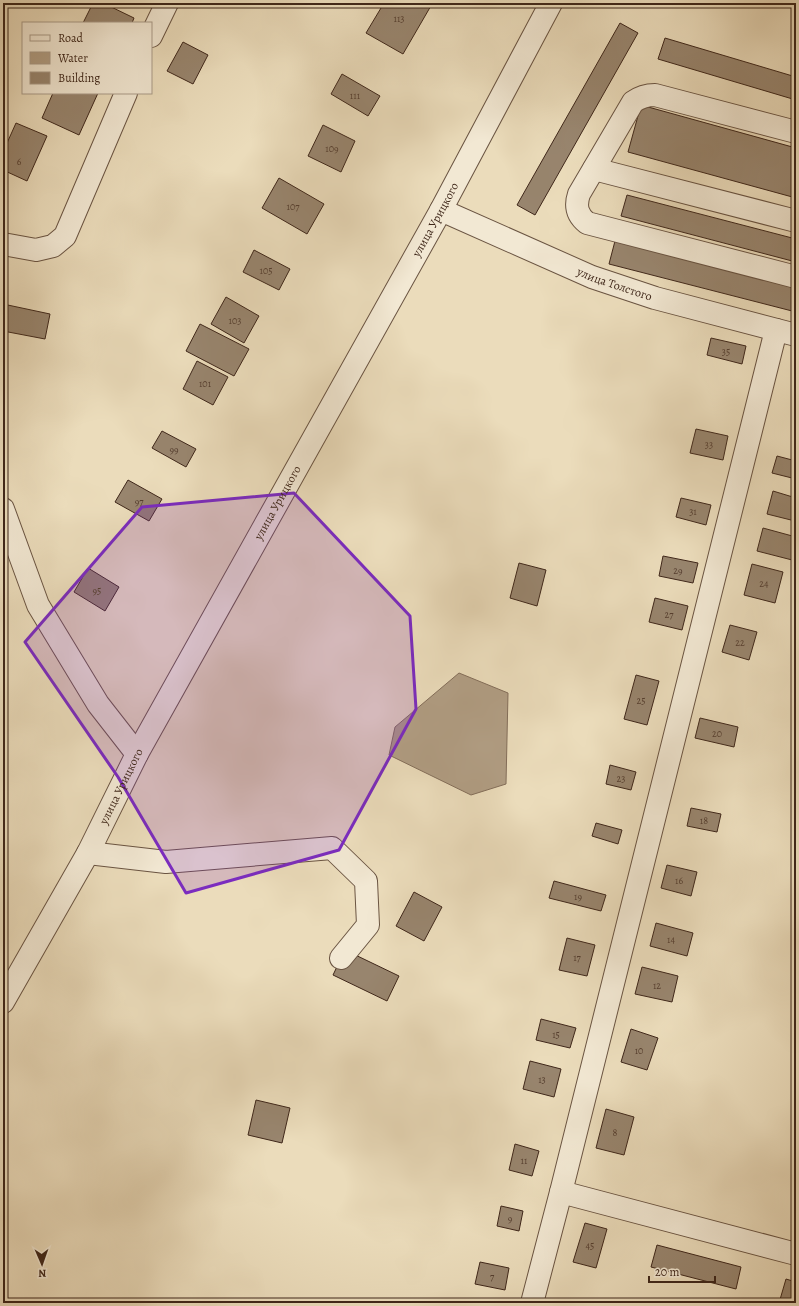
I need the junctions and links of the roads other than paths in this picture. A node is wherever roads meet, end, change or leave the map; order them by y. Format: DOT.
graph roads {
  1 [pos="167,3"];
  2 [pos="551,3"];
  3 [pos="152,34"];
  4 [pos="126,94"];
  5 [pos="796,132"];
  6 [pos="594,169"];
  7 [pos="441,210"];
  8 [pos="796,221"];
  9 [pos="3,244"];
  10 [pos="796,277"];
  11 [pos="786,333"];
  12 [pos="3,509"];
  13 [pos="137,754"];
  14 [pos="88,853"];
  15 [pos="341,958"];
  16 [pos="3,1002"];
  17 [pos="561,1192"];
  18 [pos="796,1254"];
  19 [pos="532,1303"];
  1 -- 3 [label="street"];
  2 -- 7 [label="street, улица Урицкого"];
  4 -- 9 [label="street"];
  5 -- 6 [label="street"];
  6 -- 8 [label="street"];
  6 -- 10 [label="street"];
  7 -- 11 [label="street, улица Толстого"];
  7 -- 13 [label="street, улица Урицкого"];
  11 -- 17 [label="street"];
  12 -- 13 [label="street"];
  13 -- 14 [label="street, улица Урицкого"];
  14 -- 15 [label="street"];
  14 -- 16 [label="street, улица Урицкого"];
  17 -- 18 [label="street"];
  17 -- 19 [label="street"];
}
